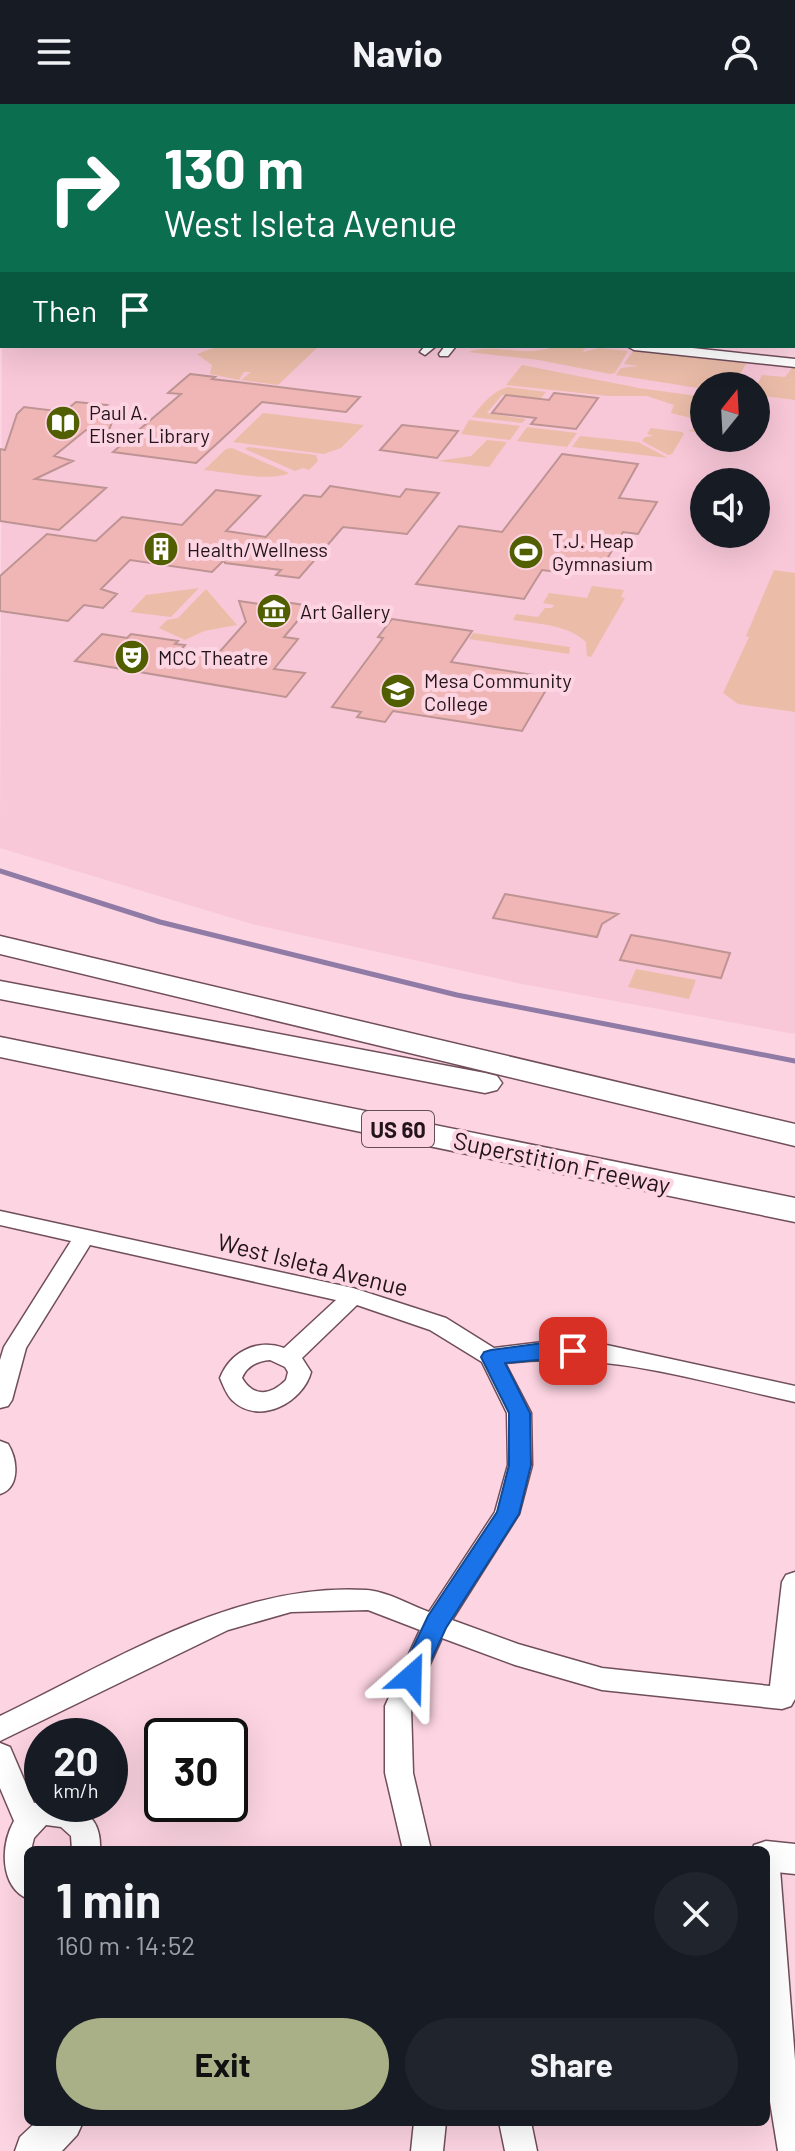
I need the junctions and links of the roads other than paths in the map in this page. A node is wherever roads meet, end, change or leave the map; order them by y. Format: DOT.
graph roads {
  1 [pos="660,348"];
  2 [pos="708,348"];
  3 [pos="795,357"];
  4 [pos="795,363"];
  5 [pos="0,945"];
  6 [pos="0,990"];
  7 [pos="0,1047"];
  8 [pos="0,1070"];
  9 [pos="795,1135"];
  10 [pos="795,1145"];
  11 [pos="795,1212"];
  12 [pos="0,1218"];
  13 [pos="85,1235"];
  14 [pos="353,1296"];
  15 [pos="491,1357"];
  16 [pos="288,1358"];
  17 [pos="795,1394"];
  18 [pos="0,1400"];
  19 [pos="0,1450"];
  20 [pos="0,1485"];
  21 [pos="795,1582"];
  22 [pos="436,1623"];
  23 [pos="0,1729"];
  24 [pos="0,1755"];
  25 [pos="24,1812"];
  26 [pos="24,1819"];
  27 [pos="78,1822"];
  28 [pos="86,1846"];
  29 [pos="416,1846"];
  30 [pos="770,1856"];
  31 [pos="795,1859"];
  32 [pos="24,1884"];
  33 [pos="770,1926"];
  34 [pos="780,2069"];
  35 [pos="60,2126"];
  36 [pos="430,2126"];
  37 [pos="517,2126"];
  38 [pos="34,2151"];
  39 [pos="427,2151"];
  40 [pos="521,2151"];
  41 [pos="794,2151"];
  1 -- 4 [label="main road"];
  2 -- 3 [label="main road"];
  5 -- 9 [label="highway"];
  6 -- 10 [label="highway"];
  7 -- 11 [label="highway, Superstition Freeway / US 60"];
  8 -- 11 [label="highway"];
  12 -- 13 [label="street, West Isleta Avenue"];
  13 -- 14 [label="street, West Isleta Avenue"];
  13 -- 18 [label="street"];
  14 -- 15 [label="street, West Isleta Avenue"];
  14 -- 16 [label="street"];
  15 -- 17 [label="street"];
  15 -- 22 [label="street"];
  19 -- 20 [label="street"];
  21 -- 22 [label="street"];
  22 -- 23 [label="street"];
  22 -- 29 [label="street"];
  24 -- 25 [label="street"];
  26 -- 32 [label="street"];
  27 -- 28 [label="street"];
  30 -- 31 [label="street"];
  33 -- 34 [label="street"];
  34 -- 41 [label="street"];
  35 -- 38 [label="street"];
  36 -- 39 [label="street"];
  37 -- 40 [label="street"];
}
